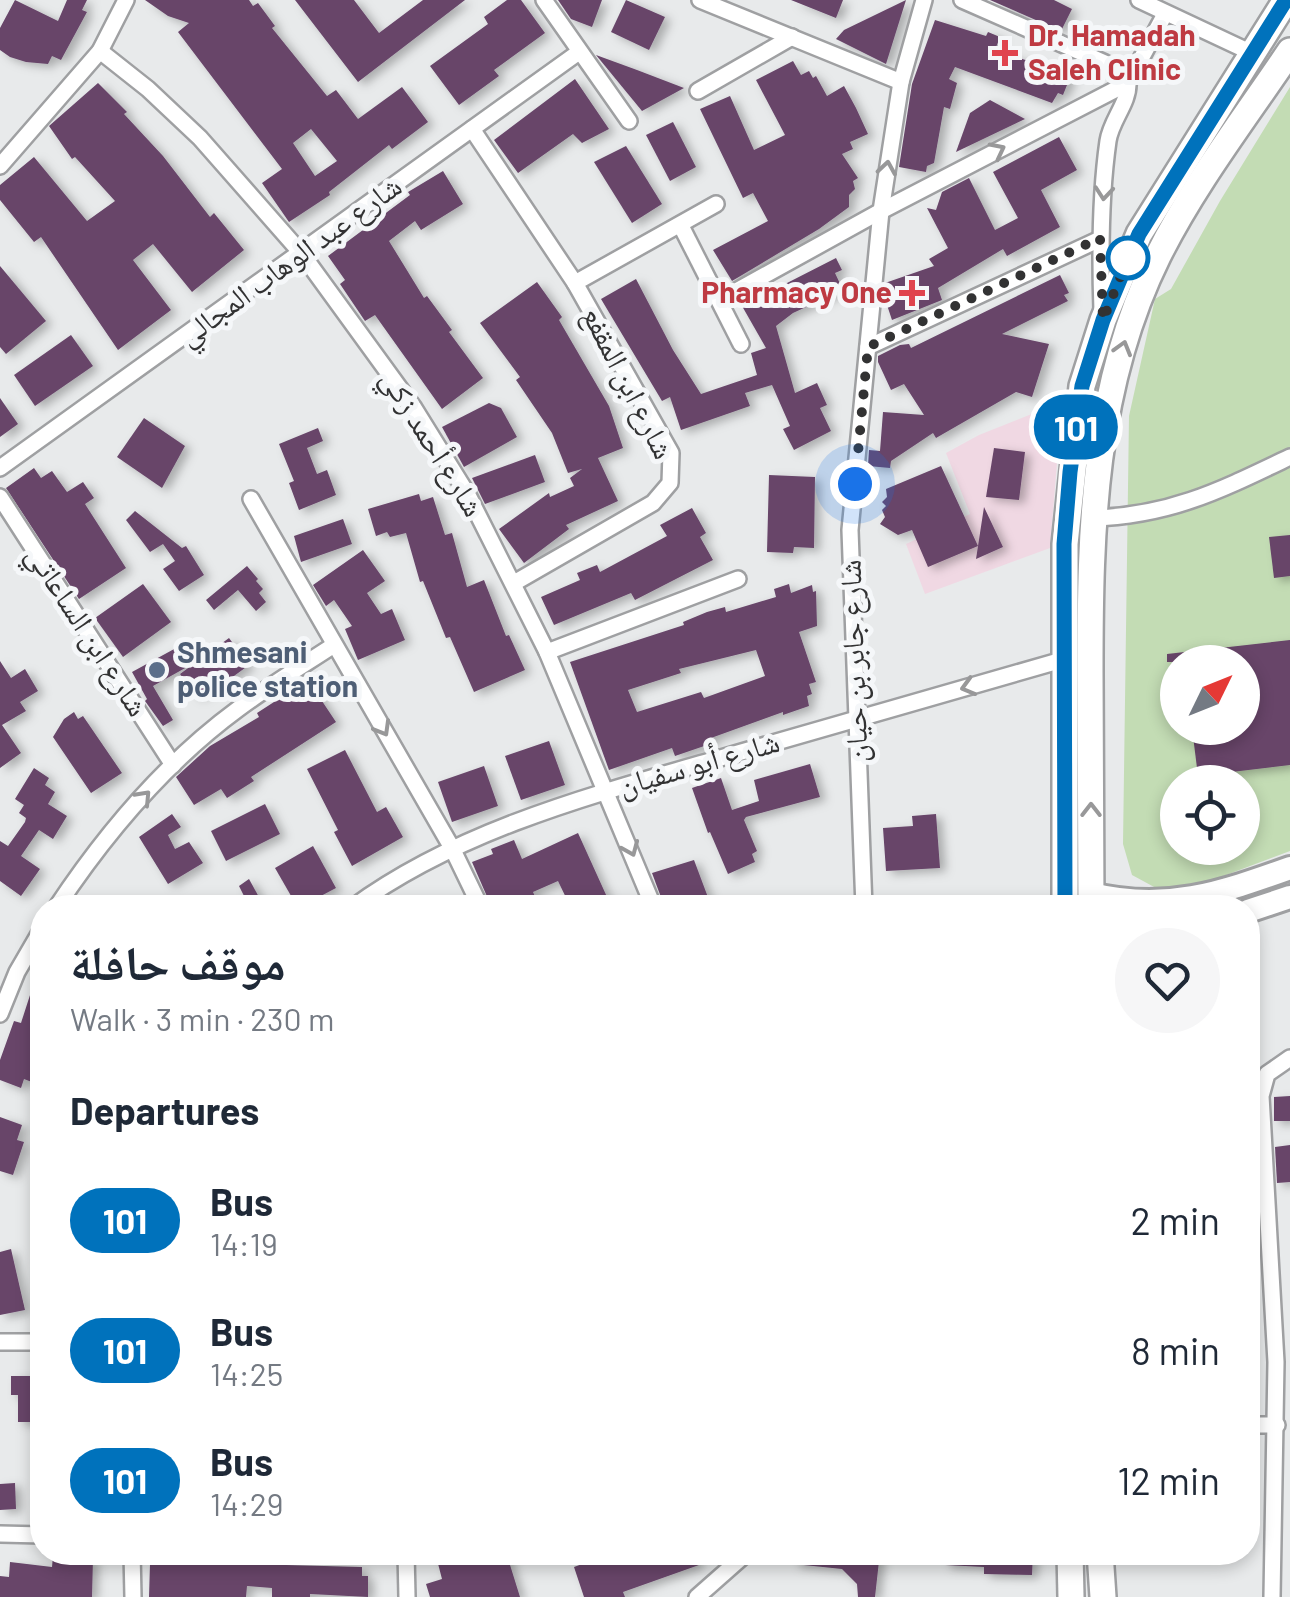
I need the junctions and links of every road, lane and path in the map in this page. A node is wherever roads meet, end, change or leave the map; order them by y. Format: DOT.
graph roads {
  1 [pos="126,0"];
  2 [pos="544,0"];
  3 [pos="700,0"];
  4 [pos="924,0"];
  5 [pos="962,0"];
  6 [pos="1139,0"];
  7 [pos="1286,0"];
  8 [pos="1165,14"];
  9 [pos="792,37"];
  10 [pos="1257,45"];
  11 [pos="1290,49"];
  12 [pos="100,51"];
  13 [pos="579,52"];
  14 [pos="902,82"];
  15 [pos="1128,83"];
  16 [pos="698,91"];
  17 [pos="628,120"];
  18 [pos="472,129"];
  19 [pos="0,166"];
  20 [pos="716,204"];
  21 [pos="881,211"];
  22 [pos="681,226"];
  23 [pos="1100,238"];
  24 [pos="302,254"];
  25 [pos="575,283"];
  26 [pos="720,300"];
  27 [pos="1103,320"];
  28 [pos="742,344"];
  29 [pos="868,347"];
  30 [pos="1290,458"];
  31 [pos="0,468"];
  32 [pos="0,497"];
  33 [pos="251,498"];
  34 [pos="1092,518"];
  35 [pos="738,578"];
  36 [pos="514,583"];
  37 [pos="334,645"];
  38 [pos="547,652"];
  39 [pos="1062,660"];
  40 [pos="856,718"];
  41 [pos="174,765"];
  42 [pos="606,791"];
  43 [pos="452,848"];
  44 [pos="1290,868"];
  45 [pos="378,888"];
  46 [pos="66,895"];
  47 [pos="369,895"];
  48 [pos="380,895"];
  49 [pos="474,895"];
  50 [pos="649,895"];
  51 [pos="863,895"];
  52 [pos="1065,895"];
  53 [pos="1092,895"];
  54 [pos="1208,895"];
  55 [pos="1290,897"];
  56 [pos="1260,906"];
  57 [pos="30,944"];
  58 [pos="8,972"];
  59 [pos="0,1014"];
  60 [pos="1290,1058"];
  61 [pos="0,1342"];
  62 [pos="30,1342"];
  63 [pos="1260,1425"];
  64 [pos="1276,1425"];
  65 [pos="0,1534"];
  66 [pos="30,1535"];
  67 [pos="132,1565"];
  68 [pos="406,1565"];
  69 [pos="733,1565"];
  70 [pos="1070,1565"];
  71 [pos="1101,1565"];
  72 [pos="133,1597"];
  73 [pos="407,1597"];
  74 [pos="697,1597"];
  75 [pos="1071,1597"];
  76 [pos="1103,1597"];
  77 [pos="1272,1597"];
  1 -- 12 [label="street"];
  2 -- 13 [label="street"];
  3 -- 9 [label="street"];
  4 -- 14 [label="street, شارع جابر بن حيان"];
  5 -- 15 [label="street"];
  6 -- 8 [label="street"];
  7 -- 10 [label="main road"];
  8 -- 10 [label="street"];
  8 -- 15 [label="street"];
  9 -- 14 [label="street"];
  9 -- 16 [label="street"];
  10 -- 11 [label="main road"];
  10 -- 27 [label="main road"];
  34 -- 11 [label="main road, one-way"];
  12 -- 19 [label="street"];
  12 -- 24 [label="street, شارع أحمد زكي"];
  13 -- 17 [label="street"];
  13 -- 18 [label="street, شارع عبد الوهاب المجالي"];
  21 -- 14 [label="street, شارع جابر بن حيان, one-way"];
  21 -- 15 [label="street, one-way"];
  15 -- 23 [label="street, one-way"];
  18 -- 24 [label="street, شارع عبد الوهاب المجالي"];
  18 -- 25 [label="street, شارع ابن المقفع"];
  20 -- 22 [label="street"];
  21 -- 26 [label="street"];
  21 -- 29 [label="street, شارع جابر بن حيان"];
  22 -- 25 [label="street"];
  22 -- 26 [label="street"];
  23 -- 27 [label="street"];
  23 -- 29 [label="street"];
  24 -- 31 [label="street, شارع عبد الوهاب المجالي"];
  24 -- 36 [label="street, شارع أحمد زكي"];
  25 -- 36 [label="street, شارع ابن المقفع"];
  26 -- 28 [label="street"];
  27 -- 39 [label="main road"];
  29 -- 40 [label="street, شارع جابر بن حيان"];
  30 -- 34 [label="street"];
  32 -- 41 [label="street, شارع ابن الساعاتي"];
  33 -- 37 [label="street"];
  53 -- 34 [label="main road, one-way"];
  35 -- 38 [label="street"];
  36 -- 38 [label="street, شارع أحمد زكي"];
  37 -- 41 [label="street"];
  37 -- 43 [label="street, one-way"];
  38 -- 42 [label="street, شارع أحمد زكي"];
  39 -- 40 [label="street, شارع أبو سفيان, one-way"];
  39 -- 52 [label="main road"];
  40 -- 42 [label="street, شارع أبو سفيان"];
  40 -- 51 [label="street, شارع جابر بن حيان"];
  46 -- 41 [label="street, one-way"];
  42 -- 43 [label="street, شارع أبو سفيان"];
  42 -- 50 [label="street, شارع أحمد زكي, one-way"];
  43 -- 45 [label="street, شارع أبو سفيان"];
  43 -- 49 [label="street"];
  44 -- 54 [label="main road"];
  45 -- 47 [label="street, شارع أبو سفيان"];
  45 -- 48 [label="street"];
  55 -- 56 [label="main road"];
  57 -- 58 [label="street"];
  58 -- 59 [label="street"];
  60 -- 64 [label="street"];
  61 -- 62 [label="street"];
  63 -- 64 [label="street"];
  64 -- 77 [label="street"];
  65 -- 66 [label="street"];
  67 -- 72 [label="street"];
  68 -- 73 [label="street"];
  69 -- 74 [label="street"];
  70 -- 75 [label="main road"];
  71 -- 76 [label="main road"];
}
